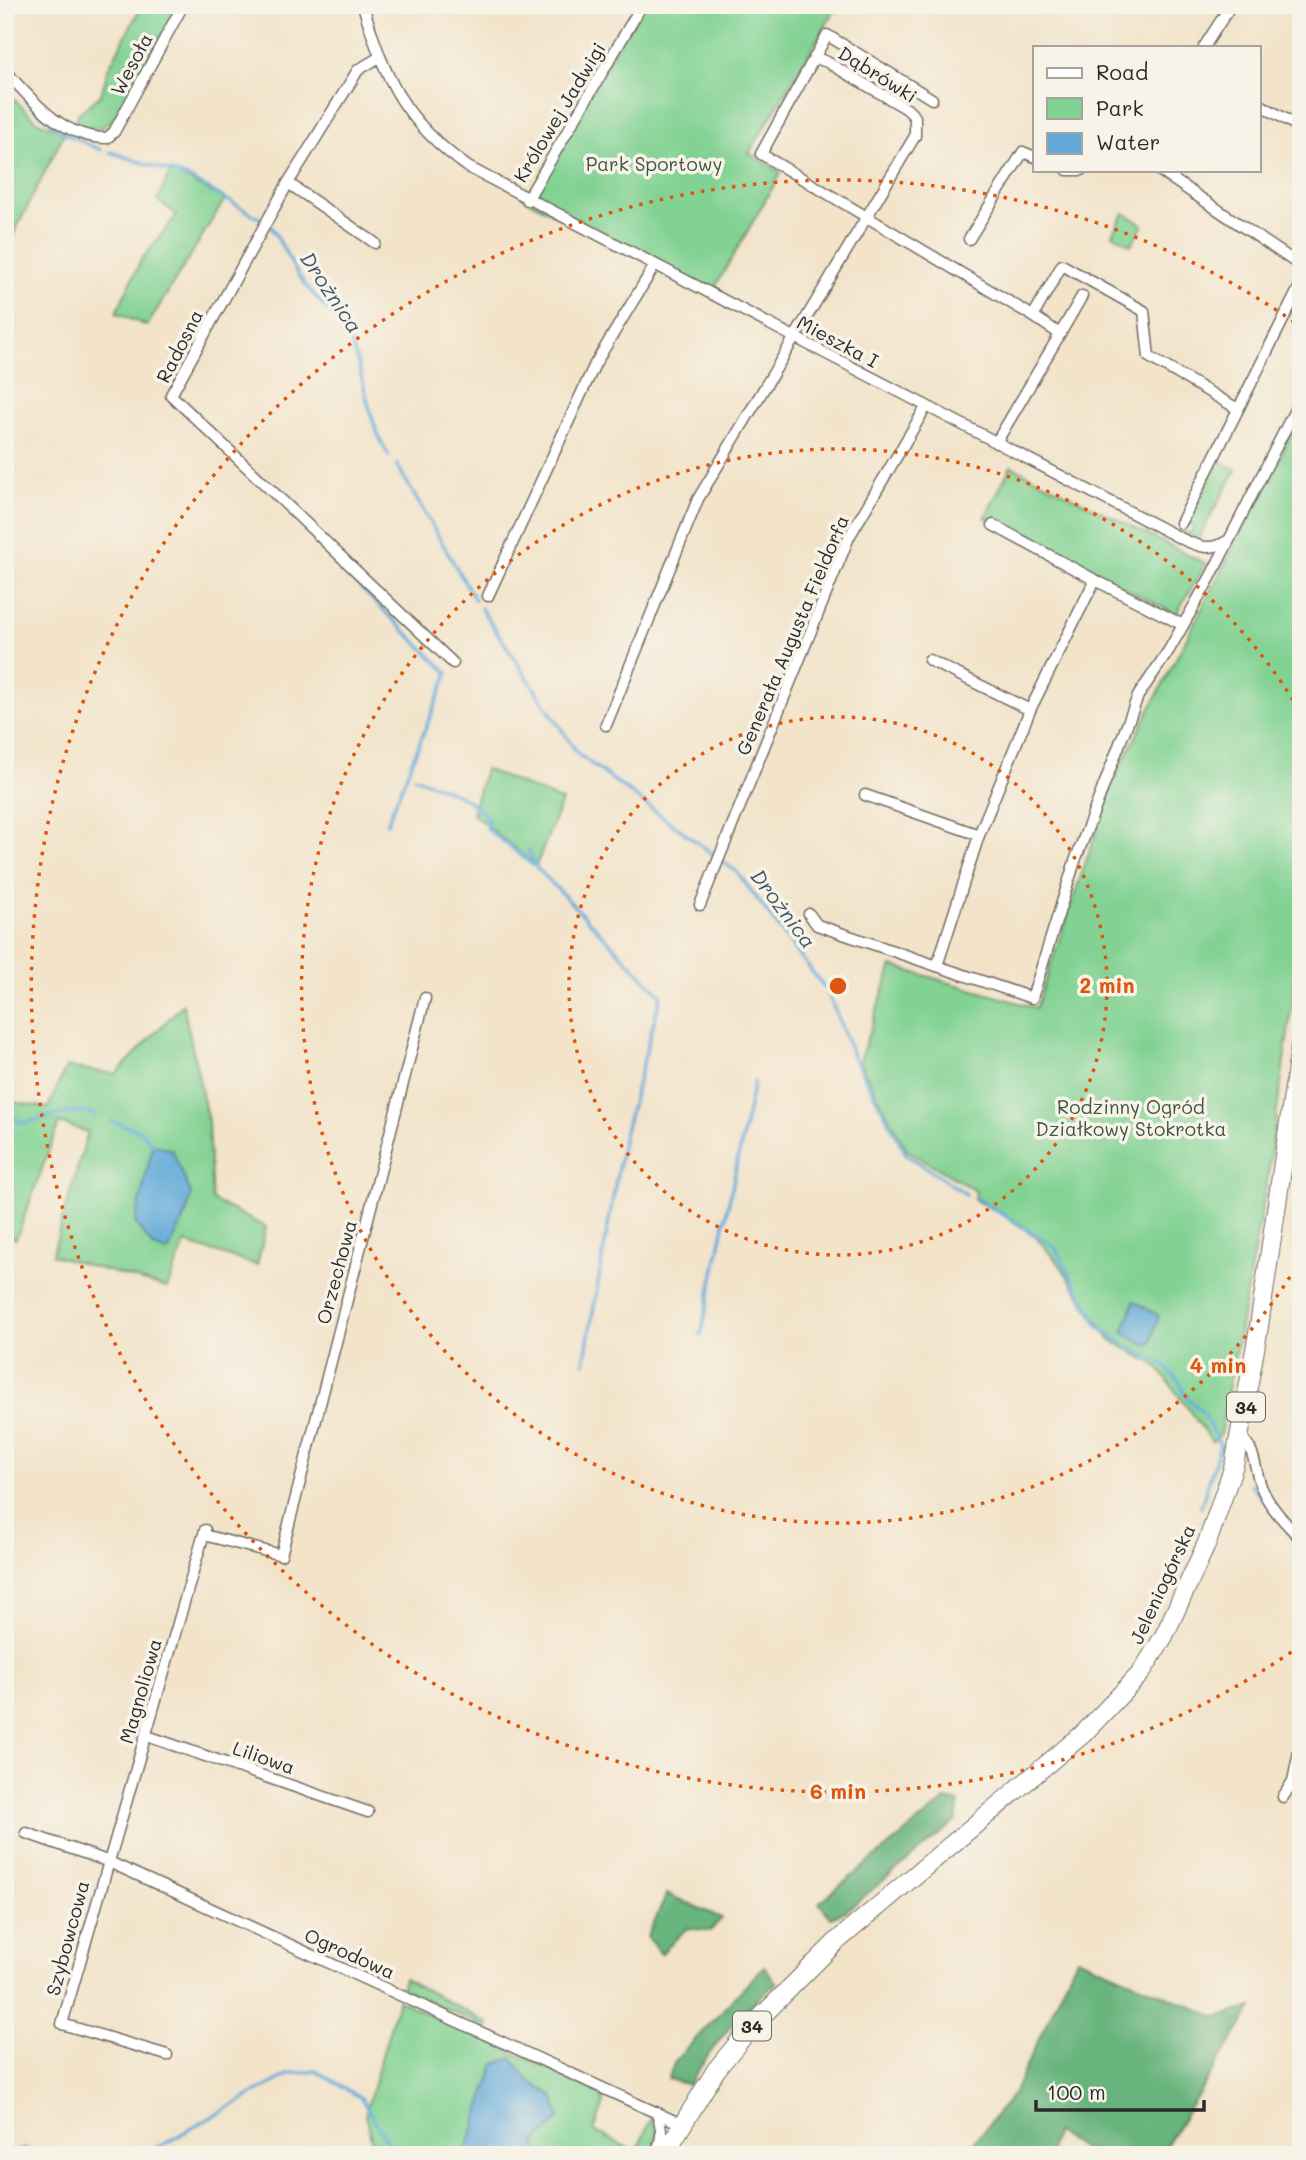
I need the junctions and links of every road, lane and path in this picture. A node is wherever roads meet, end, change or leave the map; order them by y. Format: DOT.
graph roads {
  1 [pos="183,5"];
  2 [pos="363,5"];
  3 [pos="642,5"];
  4 [pos="1231,5"];
  5 [pos="1205,46"];
  6 [pos="378,58"];
  7 [pos="816,58"];
  8 [pos="5,71"];
  9 [pos="932,99"];
  10 [pos="1260,105"];
  11 [pos="1301,128"];
  12 [pos="1033,156"];
  13 [pos="1162,172"];
  14 [pos="288,183"];
  15 [pos="527,201"];
  16 [pos="866,217"];
  17 [pos="970,239"];
  18 [pos="375,243"];
  19 [pos="655,265"];
  20 [pos="1301,266"];
  21 [pos="1301,284"];
  22 [pos="1082,296"];
  23 [pos="1033,316"];
  24 [pos="1060,334"];
  25 [pos="794,337"];
  26 [pos="1301,398"];
  27 [pos="926,407"];
  28 [pos="1238,409"];
  29 [pos="996,443"];
  30 [pos="1181,523"];
  31 [pos="993,525"];
  32 [pos="1229,540"];
  33 [pos="1096,580"];
  34 [pos="488,596"];
  35 [pos="1183,625"];
  36 [pos="929,660"];
  37 [pos="453,663"];
  38 [pos="1030,710"];
  39 [pos="606,725"];
  40 [pos="865,795"];
  41 [pos="979,835"];
  42 [pos="700,905"];
  43 [pos="809,914"];
  44 [pos="937,966"];
  45 [pos="425,998"];
  46 [pos="1301,1040"];
  47 [pos="1240,1436"];
  48 [pos="204,1533"];
  49 [pos="1301,1539"];
  50 [pos="147,1736"];
  51 [pos="1301,1742"];
  52 [pos="1283,1797"];
  53 [pos="368,1812"];
  54 [pos="26,1833"];
  55 [pos="107,1861"];
  56 [pos="167,2055"];
  57 [pos="656,2112"];
  58 [pos="681,2123"];
  59 [pos="655,2155"];
  60 [pos="664,2155"];
  1 -- 8 [label="street, Wesoła"];
  2 -- 6 [label="street, Mieszka I"];
  3 -- 15 [label="street, Królowej Jadwigi"];
  4 -- 5 [label="street"];
  6 -- 14 [label="street, Radosna"];
  6 -- 15 [label="street, Mieszka I"];
  7 -- 9 [label="street"];
  7 -- 16 [label="street, Dąbrówki"];
  7 -- 16 [label="street, Dąbrówki"];
  10 -- 11 [label="street"];
  12 -- 17 [label="street"];
  13 -- 20 [label="street"];
  14 -- 18 [label="street"];
  14 -- 37 [label="street, Radosna"];
  15 -- 19 [label="street, Mieszka I"];
  16 -- 23 [label="street"];
  16 -- 25 [label="street, Dąbrówki"];
  19 -- 25 [label="street, Mieszka I"];
  19 -- 34 [label="street"];
  21 -- 28 [label="street"];
  22 -- 24 [label="street"];
  23 -- 24 [label="street"];
  23 -- 28 [label="street"];
  24 -- 29 [label="street"];
  25 -- 27 [label="street, Mieszka I"];
  25 -- 39 [label="street, Dąbrówki"];
  26 -- 32 [label="street"];
  27 -- 29 [label="street, Mieszka I"];
  27 -- 42 [label="street, Generała Augusta Fieldorfa"];
  28 -- 30 [label="street"];
  29 -- 32 [label="street, Mieszka I"];
  31 -- 33 [label="street"];
  32 -- 35 [label="street"];
  33 -- 35 [label="street"];
  33 -- 38 [label="street"];
  35 -- 44 [label="street"];
  36 -- 38 [label="street"];
  38 -- 41 [label="street"];
  40 -- 41 [label="street"];
  41 -- 44 [label="street"];
  43 -- 44 [label="street"];
  45 -- 48 [label="street, Orzechowa"];
  46 -- 47 [label="main road, Jeleniogórska / 34"];
  47 -- 49 [label="street"];
  47 -- 58 [label="main road, Jeleniogórska / 34"];
  48 -- 50 [label="street, Magnoliowa"];
  50 -- 53 [label="street, Liliowa"];
  50 -- 55 [label="street, Magnoliowa"];
  51 -- 52 [label="street"];
  54 -- 55 [label="street, Ogrodowa"];
  55 -- 56 [label="street, Szybowcowa"];
  55 -- 57 [label="street, Ogrodowa"];
  57 -- 58 [label="street, Ogrodowa"];
  57 -- 59 [label="street"];
  58 -- 60 [label="main road, 34"];
}
